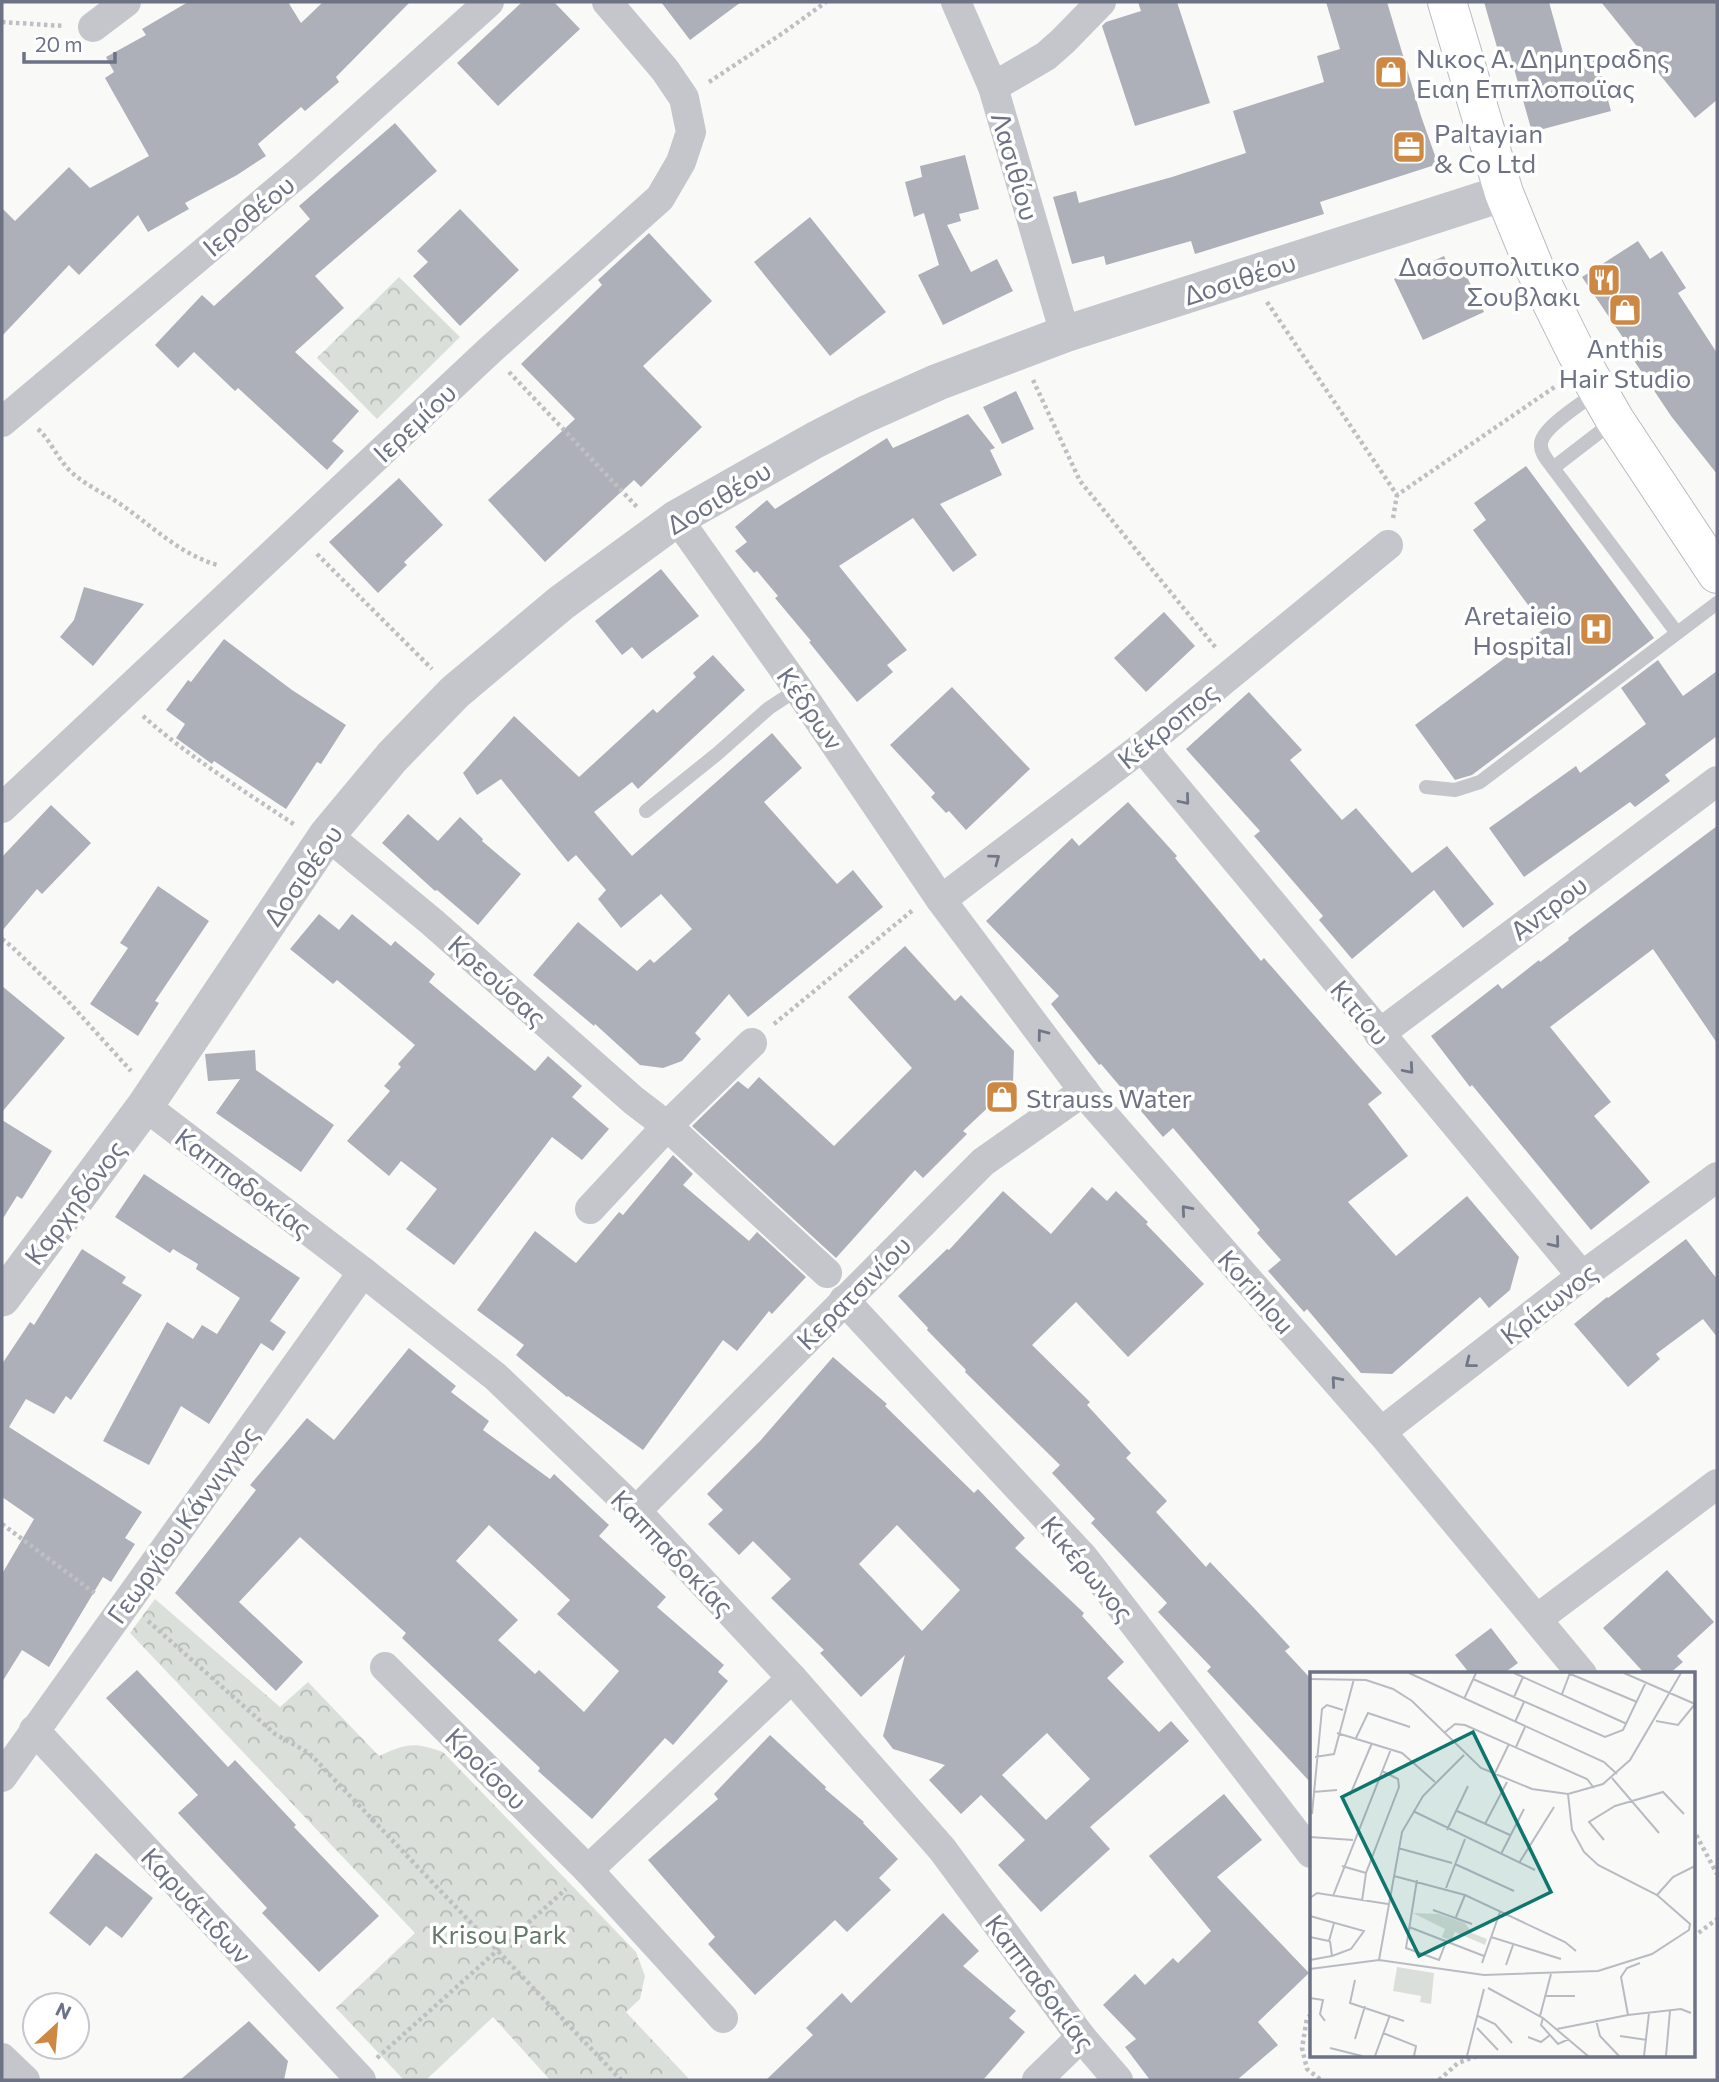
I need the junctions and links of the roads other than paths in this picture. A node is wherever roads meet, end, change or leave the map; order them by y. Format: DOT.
graph roads {
  1 [pos="126,2"];
  2 [pos="489,2"];
  3 [pos="607,2"];
  4 [pos="956,2"];
  5 [pos="1101,2"];
  6 [pos="1447,2"];
  7 [pos="93,27"];
  8 [pos="993,87"];
  9 [pos="1504,193"];
  10 [pos="1065,334"];
  11 [pos="1599,393"];
  12 [pos="9,416"];
  13 [pos="1553,468"];
  14 [pos="668,525"];
  15 [pos="1388,545"];
  16 [pos="1715,565"];
  17 [pos="1717,603"];
  18 [pos="1678,633"];
  19 [pos="798,689"];
  20 [pos="1142,747"];
  21 [pos="1717,781"];
  22 [pos="1426,787"];
  23 [pos="2,808"];
  24 [pos="646,811"];
  25 [pos="324,839"];
  26 [pos="938,896"];
  27 [pos="1379,1034"];
  28 [pos="752,1043"];
  29 [pos="1084,1091"];
  30 [pos="151,1097"];
  31 [pos="667,1125"];
  32 [pos="1717,1177"];
  33 [pos="590,1209"];
  34 [pos="363,1272"];
  35 [pos="827,1273"];
  36 [pos="1581,1276"];
  37 [pos="2,1298"];
  38 [pos="844,1300"];
  39 [pos="1381,1432"];
  40 [pos="1717,1485"];
  41 [pos="636,1511"];
  42 [pos="1537,1619"];
  43 [pos="385,1667"];
  44 [pos="1580,1672"];
  45 [pos="792,1678"];
  46 [pos="34,1730"];
  47 [pos="2,1777"];
  48 [pos="1310,1852"];
  49 [pos="588,1870"];
  50 [pos="723,2018"];
  51 [pos="1081,2037"];
  52 [pos="2,2058"];
  53 [pos="356,2079"];
  54 [pos="25,2080"];
  55 [pos="1037,2080"];
  56 [pos="1118,2080"];
  1 -- 7 [label="street"];
  2 -- 12 [label="street, Ιεροθέου"];
  3 -- 23 [label="street, Ιερεμίου"];
  4 -- 8 [label="street, Λασιθίου"];
  5 -- 8 [label="street"];
  6 -- 9 [label="main road"];
  8 -- 10 [label="street, Λασιθίου"];
  9 -- 10 [label="street, Δοσιθέου"];
  9 -- 11 [label="main road"];
  10 -- 14 [label="street, Δοσιθέου"];
  11 -- 13 [label="lane"];
  11 -- 13 [label="lane"];
  11 -- 16 [label="main road"];
  13 -- 18 [label="lane"];
  14 -- 19 [label="street, Κέδρων"];
  14 -- 25 [label="street, Δοσιθέου"];
  15 -- 20 [label="street, Κέκροπος"];
  17 -- 18 [label="lane"];
  18 -- 22 [label="lane"];
  19 -- 24 [label="lane"];
  19 -- 26 [label="street, Κέδρων"];
  26 -- 20 [label="street, Κέκροπος, one-way"];
  20 -- 27 [label="street, Κιτίου, one-way"];
  21 -- 27 [label="street, Αντρου"];
  25 -- 30 [label="street, Δοσιθέου"];
  25 -- 31 [label="street, Κρεούσας"];
  29 -- 26 [label="street, Korinlou, one-way"];
  27 -- 36 [label="street, Κιτίου, one-way"];
  28 -- 31 [label="street"];
  29 -- 38 [label="street, Κερατσινίου"];
  39 -- 29 [label="street, Korinlou, one-way"];
  30 -- 34 [label="street, Καππαδοκίας"];
  30 -- 37 [label="street, Καρχηδόνος"];
  31 -- 33 [label="street"];
  31 -- 35 [label="street, Κρεούσας"];
  32 -- 36 [label="street, Κρίτωνος"];
  34 -- 41 [label="street, Καππαδοκίας"];
  34 -- 46 [label="street, Γεωργίου Κάννιγγος"];
  36 -- 39 [label="street, Κρίτωνος, one-way"];
  38 -- 41 [label="street, Κερατσινίου"];
  38 -- 48 [label="street, Κικέρωνος"];
  39 -- 42 [label="street, Korinlou"];
  40 -- 42 [label="street"];
  41 -- 45 [label="street, Καππαδοκίας"];
  42 -- 44 [label="street, Korinlou"];
  43 -- 49 [label="street, Κροίσου"];
  45 -- 49 [label="street"];
  45 -- 51 [label="street, Καππαδοκίας"];
  46 -- 47 [label="street, Γεωργίου Κάννιγγος"];
  46 -- 53 [label="street, Καρυάτιδων"];
  49 -- 50 [label="street, Κροίσου"];
  51 -- 55 [label="street"];
  51 -- 56 [label="street, Καππαδοκίας"];
  52 -- 54 [label="street"];
}
